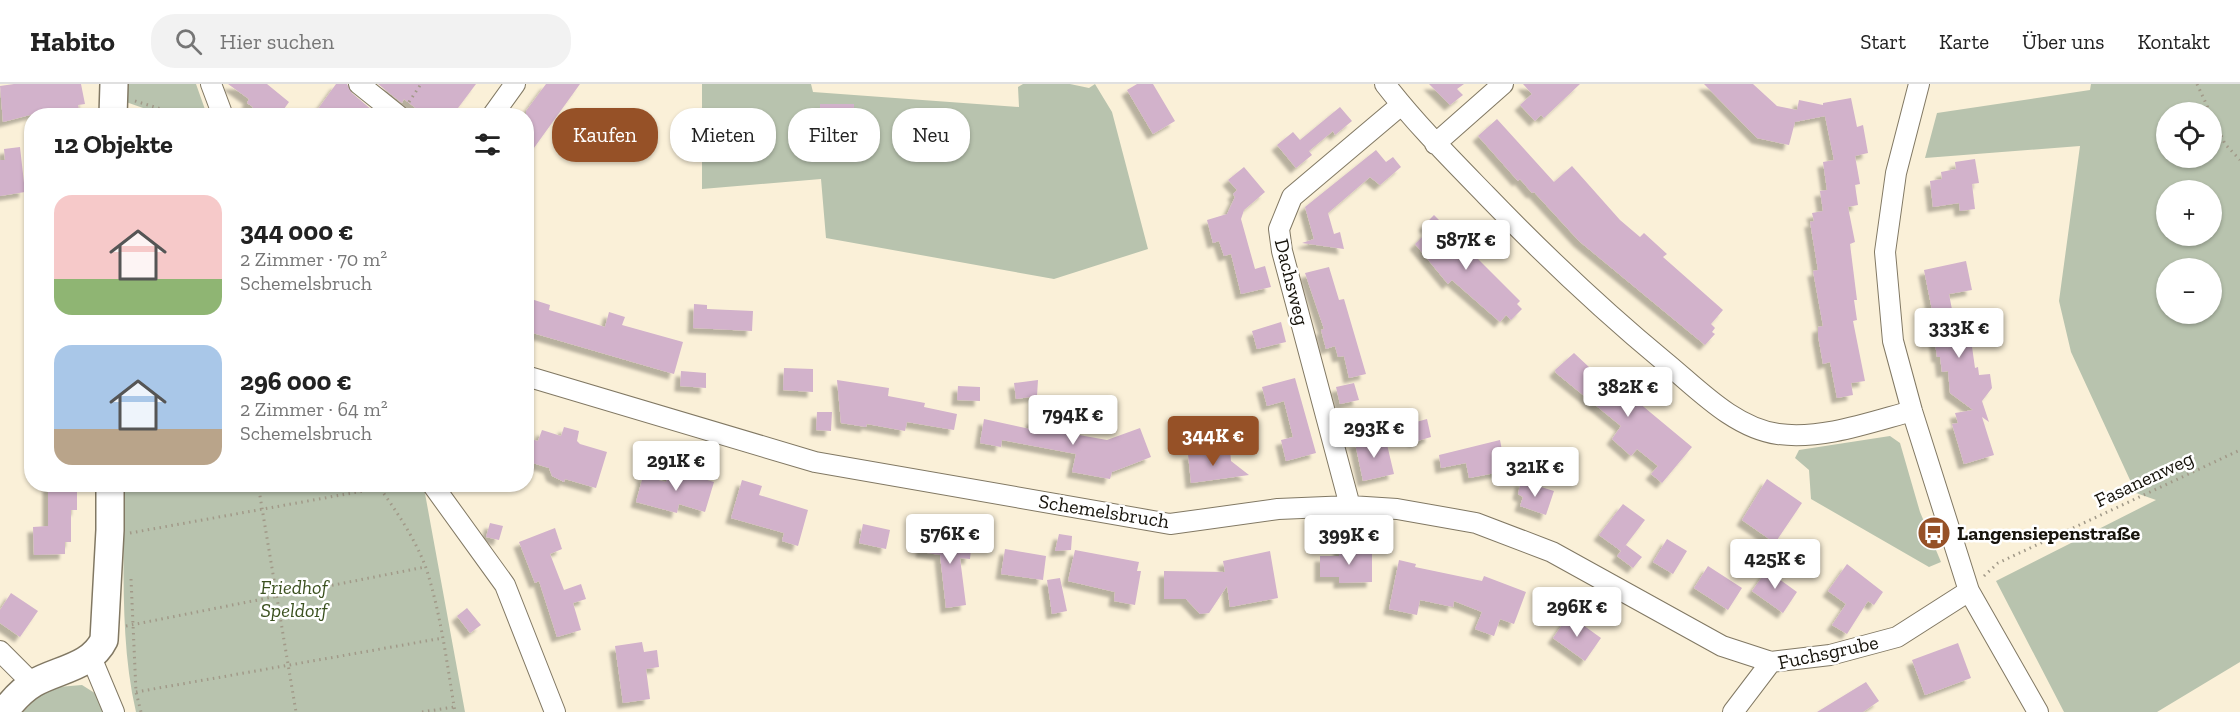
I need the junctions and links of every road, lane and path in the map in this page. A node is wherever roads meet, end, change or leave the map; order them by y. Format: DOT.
graph roads {
  1 [pos="212,84"];
  2 [pos="359,84"];
  3 [pos="515,84"];
  4 [pos="1386,84"];
  5 [pos="1503,84"];
  6 [pos="1919,84"];
  7 [pos="2198,84"];
  8 [pos="114,98"];
  9 [pos="2206,102"];
  10 [pos="1401,105"];
  11 [pos="153,108"];
  12 [pos="220,108"];
  13 [pos="389,108"];
  14 [pos="498,108"];
  15 [pos="2222,137"];
  16 [pos="1435,144"];
  17 [pos="2240,160"];
  18 [pos="534,378"];
  19 [pos="1912,411"];
  20 [pos="2240,450"];
  21 [pos="110,492"];
  22 [pos="259,492"];
  23 [pos="349,492"];
  24 [pos="382,492"];
  25 [pos="438,492"];
  26 [pos="1350,506"];
  27 [pos="262,510"];
  28 [pos="128,524"];
  29 [pos="425,567"];
  30 [pos="130,568"];
  31 [pos="1969,591"];
  32 [pos="275,596"];
  33 [pos="133,625"];
  34 [pos="106,629"];
  35 [pos="442,638"];
  36 [pos="0,651"];
  37 [pos="91,657"];
  38 [pos="1771,662"];
  39 [pos="288,666"];
  40 [pos="33,684"];
  41 [pos="136,692"];
  42 [pos="454,707"];
  43 [pos="4,712"];
  44 [pos="114,712"];
  45 [pos="141,712"];
  46 [pos="296,712"];
  47 [pos="422,712"];
  48 [pos="455,712"];
  49 [pos="555,712"];
  50 [pos="1733,712"];
  51 [pos="2038,712"];
  1 -- 12 [label="street"];
  2 -- 13 [label="street"];
  3 -- 14 [label="street"];
  4 -- 10 [label="street"];
  5 -- 16 [label="street"];
  6 -- 19 [label="street"];
  7 -- 9 [label="path"];
  8 -- 11 [label="path"];
  10 -- 16 [label="street"];
  10 -- 26 [label="street, Dachsweg"];
  15 -- 17 [label="path"];
  16 -- 19 [label="street"];
  18 -- 26 [label="street, Schemelsbruch"];
  19 -- 31 [label="street"];
  20 -- 31 [label="path, Fasanenweg"];
  21 -- 34 [label="street"];
  22 -- 27 [label="path"];
  23 -- 27 [label="path"];
  24 -- 29 [label="path"];
  25 -- 49 [label="street"];
  26 -- 38 [label="street, Schemelsbruch"];
  27 -- 28 [label="path"];
  27 -- 32 [label="path"];
  29 -- 32 [label="path"];
  29 -- 35 [label="path"];
  30 -- 33 [label="path"];
  31 -- 38 [label="street, Fuchsgrube"];
  31 -- 51 [label="street"];
  32 -- 33 [label="path"];
  32 -- 39 [label="path"];
  33 -- 34 [label="path"];
  33 -- 41 [label="path"];
  34 -- 37 [label="street"];
  35 -- 39 [label="path"];
  35 -- 42 [label="path"];
  36 -- 40 [label="street"];
  37 -- 40 [label="street"];
  37 -- 44 [label="street"];
  38 -- 50 [label="street, Fuchsgrube"];
  39 -- 41 [label="path"];
  39 -- 46 [label="path"];
  40 -- 43 [label="street"];
  41 -- 45 [label="path"];
  42 -- 47 [label="path"];
  42 -- 48 [label="path"];
}
